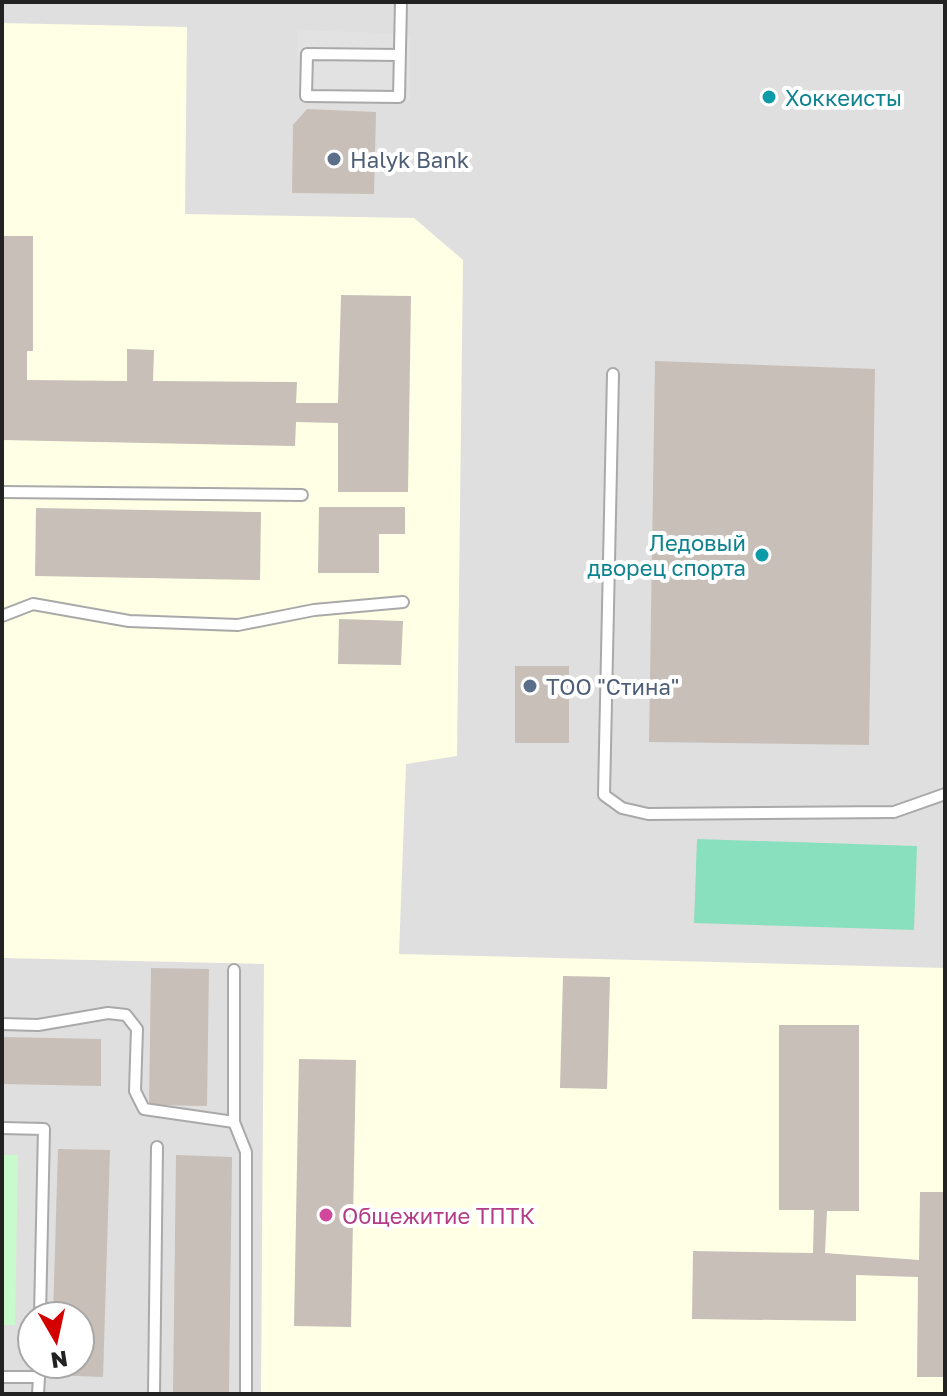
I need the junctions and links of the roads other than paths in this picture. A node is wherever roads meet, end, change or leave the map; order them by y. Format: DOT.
graph roads {
  1 [pos="401,2"];
  2 [pos="400,55"];
  3 [pos="613,374"];
  4 [pos="2,492"];
  5 [pos="302,495"];
  6 [pos="403,602"];
  7 [pos="2,616"];
  8 [pos="945,794"];
  9 [pos="234,970"];
  10 [pos="2,1024"];
  11 [pos="234,1122"];
  12 [pos="2,1128"];
  13 [pos="157,1147"];
  14 [pos="40,1300"];
  15 [pos="154,1394"];
  16 [pos="246,1394"];
  1 -- 2 [label="lane"];
  2 -- 2 [label="lane"];
  3 -- 8 [label="lane"];
  4 -- 5 [label="lane"];
  6 -- 7 [label="lane"];
  9 -- 11 [label="lane"];
  10 -- 11 [label="lane"];
  11 -- 16 [label="lane"];
  12 -- 14 [label="lane"];
  13 -- 15 [label="lane"];
}
